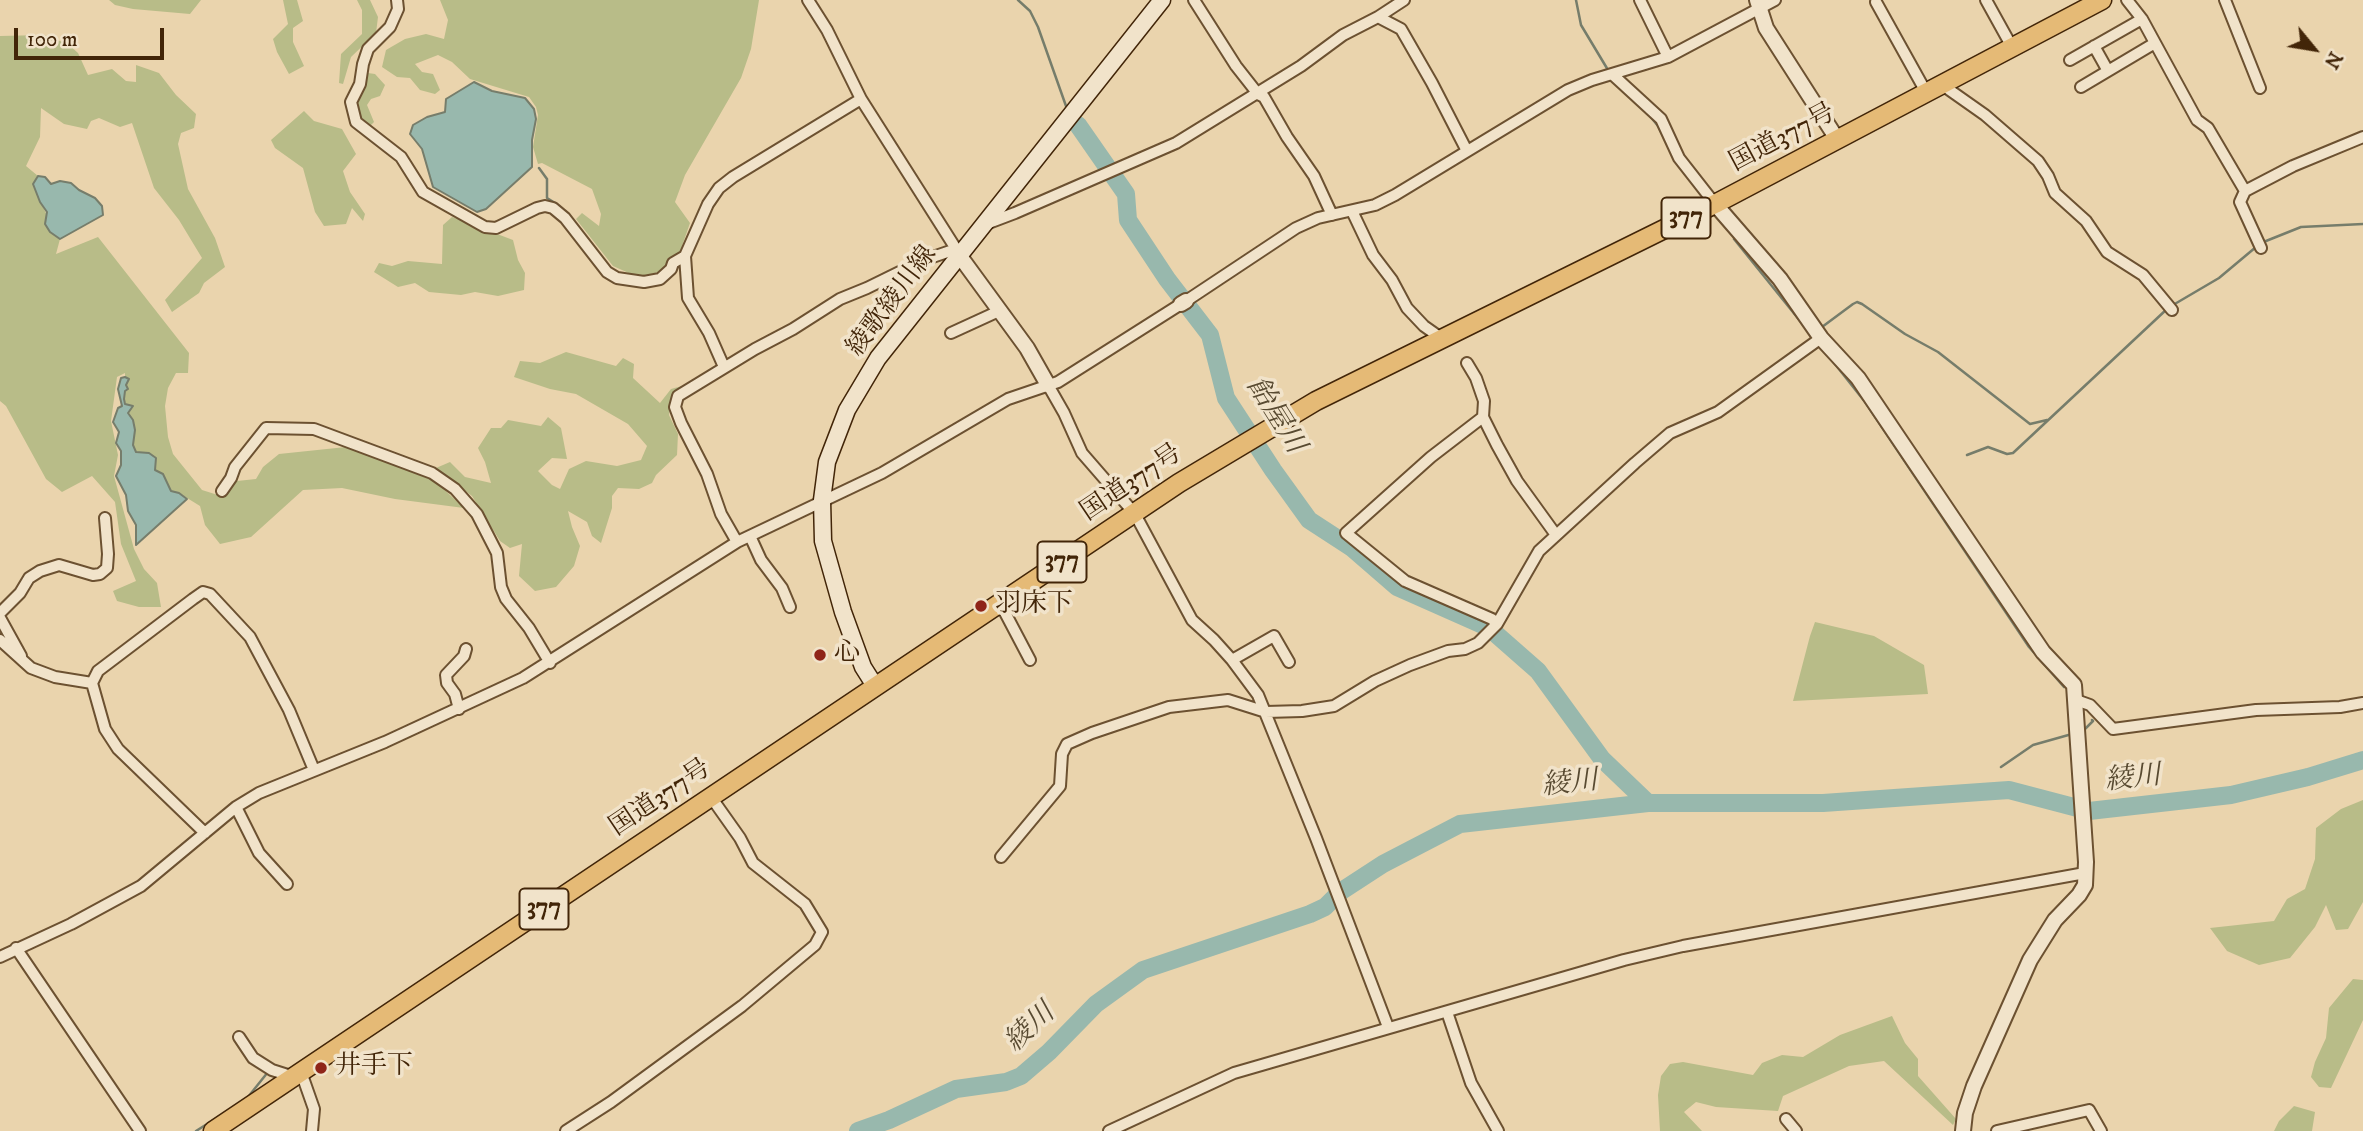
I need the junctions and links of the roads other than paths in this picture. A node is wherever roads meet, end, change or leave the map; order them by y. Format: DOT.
graph roads {
  1 [pos="397,0"];
  2 [pos="808,0"];
  3 [pos="1162,0"];
  4 [pos="1194,0"];
  5 [pos="1404,0"];
  6 [pos="1640,0"];
  7 [pos="1775,0"];
  8 [pos="1986,0"];
  9 [pos="2102,0"];
  10 [pos="2127,0"];
  11 [pos="2225,0"];
  12 [pos="1876,2"];
  13 [pos="1759,4"];
  14 [pos="1378,17"];
  15 [pos="2142,19"];
  16 [pos="2155,43"];
  17 [pos="2094,46"];
  18 [pos="2012,47"];
  19 [pos="1668,58"];
  20 [pos="2070,60"];
  21 [pos="2108,71"];
  22 [pos="1612,74"];
  23 [pos="2081,87"];
  24 [pos="1933,88"];
  25 [pos="2260,88"];
  26 [pos="1258,94"];
  27 [pos="861,99"];
  28 [pos="2363,137"];
  29 [pos="1837,139"];
  30 [pos="1467,151"];
  31 [pos="2245,191"];
  32 [pos="1715,204"];
  33 [pos="1352,211"];
  34 [pos="1332,215"];
  35 [pos="982,226"];
  36 [pos="2260,246"];
  37 [pos="958,252"];
  38 [pos="685,256"];
  39 [pos="2170,308"];
  40 [pos="999,311"];
  41 [pos="951,333"];
  42 [pos="1441,338"];
  43 [pos="1817,340"];
  44 [pos="1467,363"];
  45 [pos="724,368"];
  46 [pos="1048,385"];
  47 [pos="1483,417"];
  48 [pos="222,491"];
  49 [pos="822,500"];
  50 [pos="1135,514"];
  51 [pos="105,518"];
  52 [pos="1556,535"];
  53 [pos="750,536"];
  54 [pos="737,542"];
  55 [pos="1000,603"];
  56 [pos="790,607"];
  57 [pos="0,616"];
  58 [pos="1497,624"];
  59 [pos="0,640"];
  60 [pos="466,649"];
  61 [pos="1030,660"];
  62 [pos="1232,660"];
  63 [pos="24,662"];
  64 [pos="1289,662"];
  65 [pos="550,663"];
  66 [pos="92,683"];
  67 [pos="875,686"];
  68 [pos="2363,703"];
  69 [pos="2075,704"];
  70 [pos="458,709"];
  71 [pos="1266,712"];
  72 [pos="314,770"];
  73 [pos="712,797"];
  74 [pos="236,807"];
  75 [pos="205,833"];
  76 [pos="1001,857"];
  77 [pos="2086,868"];
  78 [pos="287,884"];
  79 [pos="16,948"];
  80 [pos="0,957"];
  81 [pos="1447,1012"];
  82 [pos="1386,1022"];
  83 [pos="240,1037"];
  84 [pos="297,1075"];
  85 [pos="1786,1119"];
  86 [pos="140,1131"];
  87 [pos="213,1131"];
  88 [pos="312,1131"];
  89 [pos="566,1131"];
  90 [pos="1109,1131"];
  91 [pos="1498,1131"];
  92 [pos="1796,1131"];
  93 [pos="1963,1131"];
  94 [pos="1997,1131"];
  95 [pos="2101,1131"];
  1 -- 38 [label="street"];
  2 -- 27 [label="street"];
  3 -- 35 [label="main road, 綾歌綾川線"];
  4 -- 26 [label="street"];
  5 -- 14 [label="street"];
  6 -- 19 [label="street"];
  7 -- 13 [label="street"];
  8 -- 18 [label="street"];
  9 -- 18 [label="highway, 国道377号 / 377"];
  10 -- 15 [label="street"];
  11 -- 25 [label="street"];
  12 -- 24 [label="street"];
  13 -- 19 [label="street"];
  13 -- 29 [label="street"];
  14 -- 26 [label="street"];
  14 -- 30 [label="street"];
  15 -- 16 [label="street"];
  15 -- 17 [label="street"];
  16 -- 21 [label="street"];
  16 -- 31 [label="street"];
  17 -- 20 [label="street"];
  17 -- 21 [label="street"];
  18 -- 24 [label="highway, 国道377号 / 377"];
  19 -- 22 [label="street"];
  21 -- 23 [label="street"];
  22 -- 30 [label="street"];
  22 -- 32 [label="street"];
  24 -- 29 [label="highway, 国道377号 / 377"];
  24 -- 39 [label="street"];
  26 -- 34 [label="street"];
  26 -- 35 [label="street"];
  27 -- 37 [label="street"];
  27 -- 38 [label="street"];
  28 -- 31 [label="street"];
  29 -- 32 [label="highway, 国道377号 / 377"];
  30 -- 33 [label="street"];
  31 -- 36 [label="street"];
  32 -- 42 [label="highway, 国道377号 / 377"];
  32 -- 43 [label="street"];
  33 -- 34 [label="street"];
  33 -- 42 [label="street"];
  34 -- 46 [label="street"];
  35 -- 37 [label="main road, 綾歌綾川線"];
  37 -- 40 [label="street"];
  37 -- 45 [label="street"];
  37 -- 49 [label="main road, 綾歌綾川線"];
  38 -- 45 [label="street"];
  40 -- 41 [label="street"];
  40 -- 46 [label="street"];
  42 -- 50 [label="highway, 国道377号 / 377"];
  43 -- 52 [label="street"];
  43 -- 69 [label="street"];
  44 -- 47 [label="street"];
  45 -- 54 [label="street"];
  46 -- 49 [label="street"];
  46 -- 50 [label="street"];
  47 -- 52 [label="street"];
  47 -- 58 [label="street"];
  48 -- 65 [label="street"];
  49 -- 53 [label="street"];
  49 -- 67 [label="main road, 綾歌綾川線"];
  50 -- 55 [label="highway, 国道377号 / 377"];
  50 -- 62 [label="street"];
  51 -- 57 [label="street"];
  52 -- 58 [label="street"];
  53 -- 54 [label="street"];
  53 -- 56 [label="street"];
  54 -- 65 [label="street"];
  55 -- 61 [label="street"];
  55 -- 67 [label="highway, 国道377号 / 377"];
  57 -- 63 [label="street"];
  58 -- 71 [label="street"];
  59 -- 63 [label="street"];
  60 -- 70 [label="street"];
  62 -- 64 [label="street"];
  62 -- 71 [label="street"];
  63 -- 66 [label="street"];
  65 -- 70 [label="street"];
  66 -- 72 [label="street"];
  66 -- 75 [label="street"];
  67 -- 73 [label="highway, 国道377号 / 377"];
  68 -- 69 [label="street"];
  69 -- 77 [label="street"];
  70 -- 72 [label="street"];
  71 -- 76 [label="street"];
  71 -- 82 [label="street"];
  72 -- 74 [label="street"];
  73 -- 84 [label="highway, 国道377号 / 377"];
  73 -- 89 [label="street"];
  74 -- 75 [label="street"];
  74 -- 78 [label="street"];
  75 -- 79 [label="street"];
  77 -- 81 [label="street"];
  77 -- 93 [label="street"];
  79 -- 80 [label="street"];
  79 -- 86 [label="street"];
  81 -- 82 [label="street"];
  81 -- 91 [label="street"];
  82 -- 90 [label="street"];
  83 -- 84 [label="street"];
  84 -- 87 [label="highway, 国道377号 / 377"];
  84 -- 88 [label="street"];
  85 -- 92 [label="street"];
  94 -- 95 [label="street"];
}
